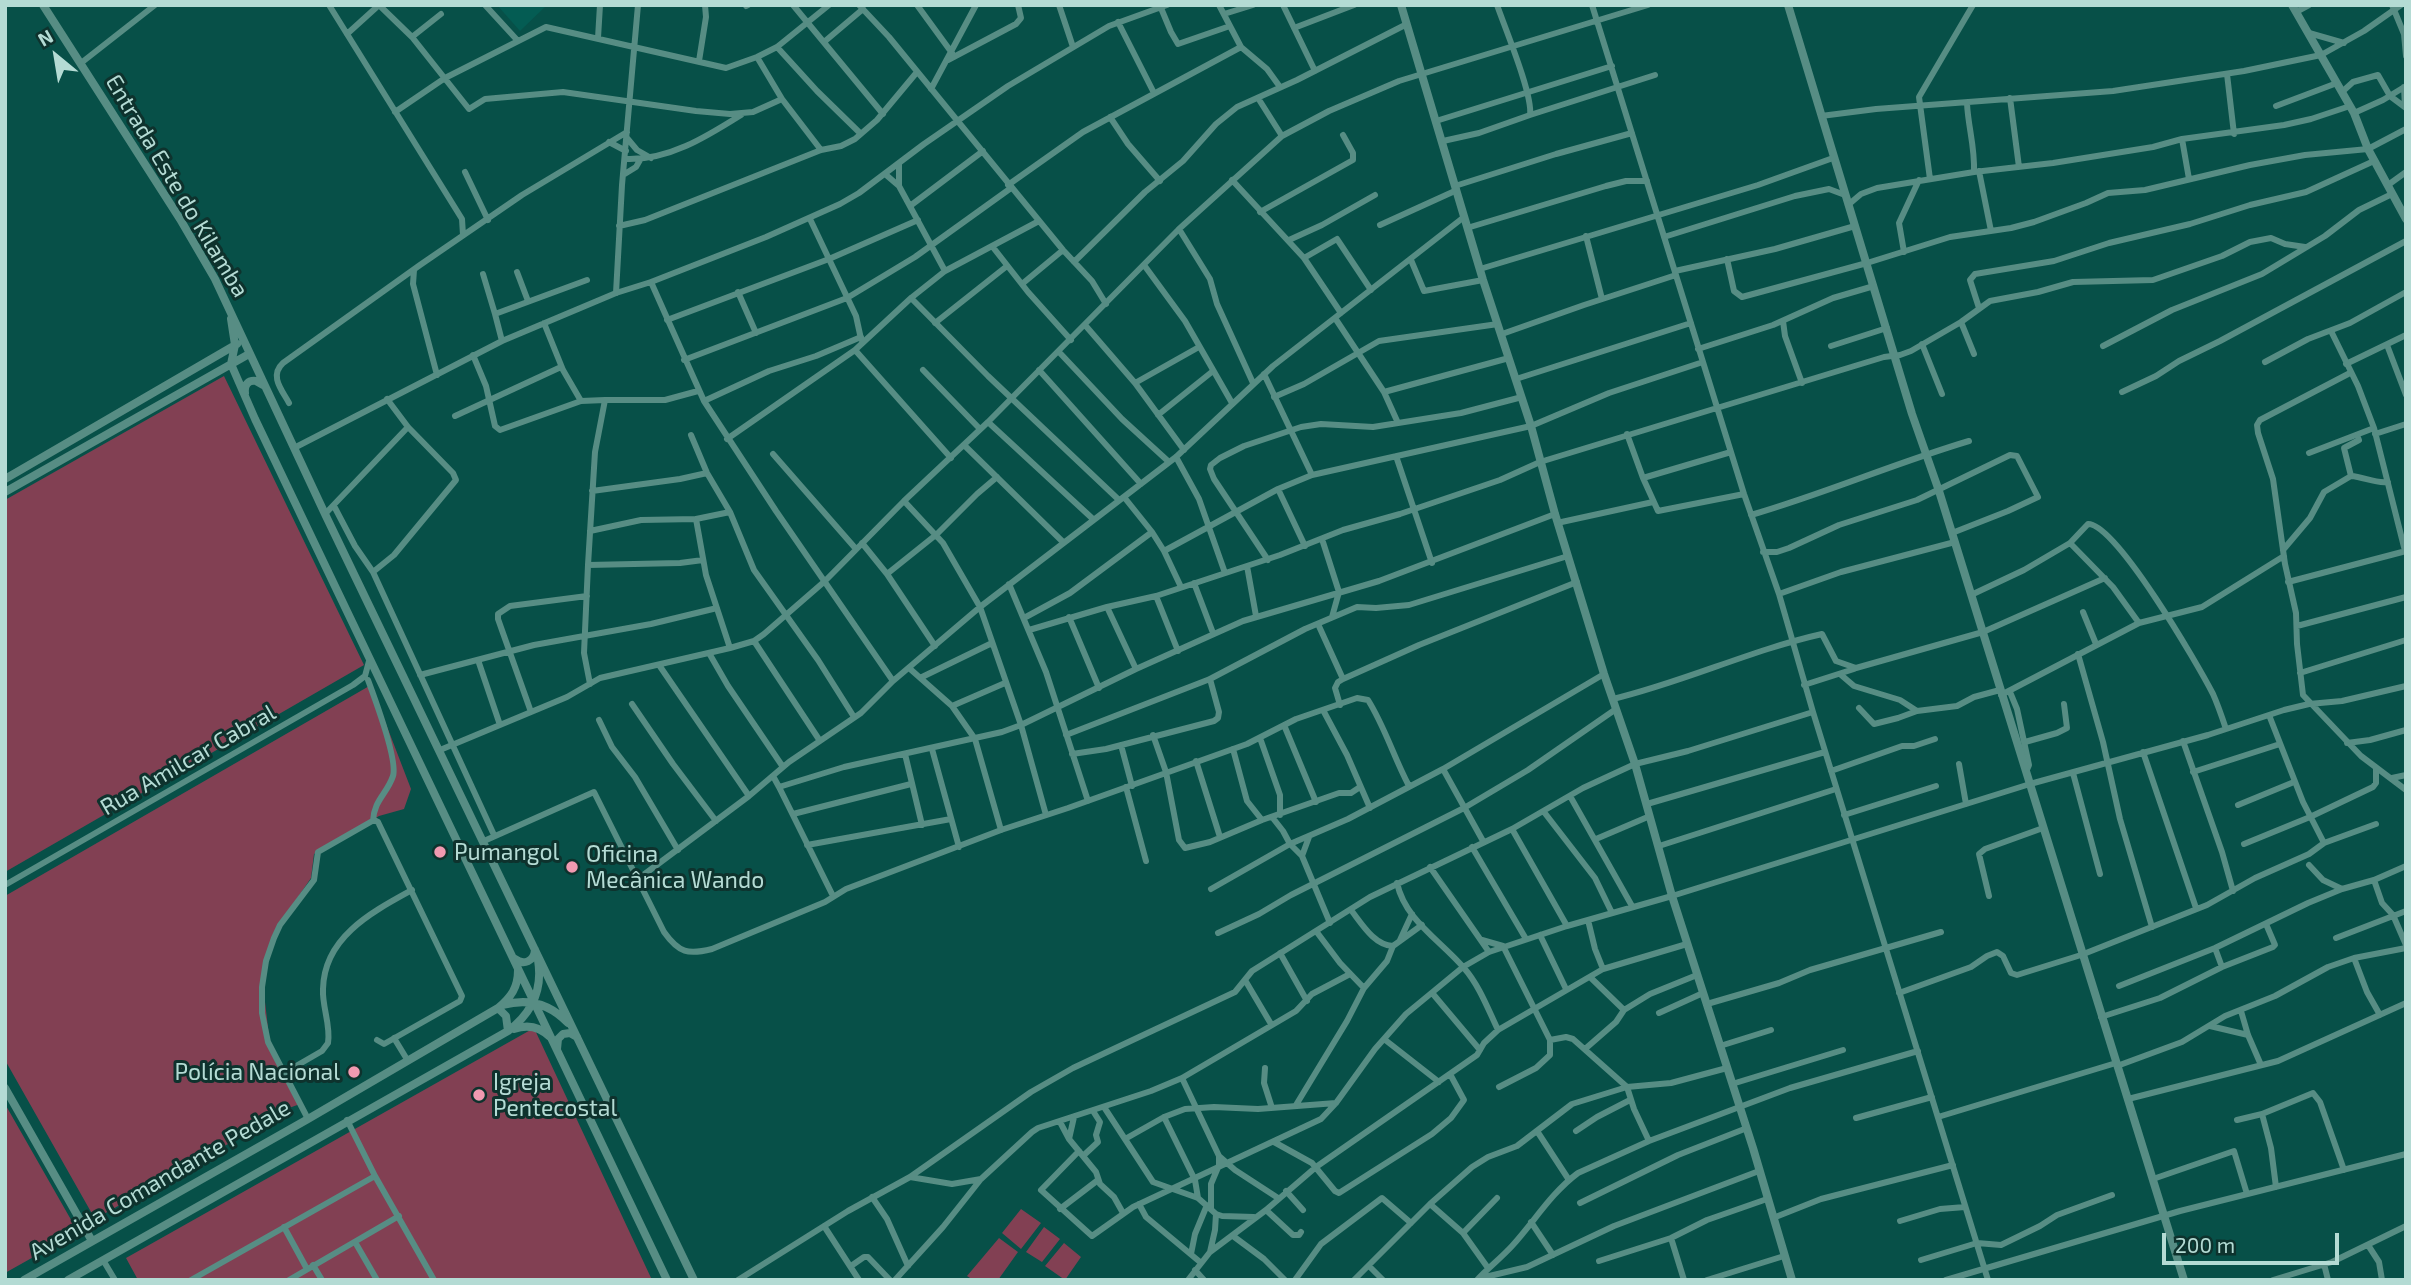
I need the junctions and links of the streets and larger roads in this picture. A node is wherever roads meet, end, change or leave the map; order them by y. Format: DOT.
graph roads {
  1 [pos="43,5"];
  2 [pos="155,5"];
  3 [pos="329,5"];
  4 [pos="379,5"];
  5 [pos="485,5"];
  6 [pos="600,5"];
  7 [pos="638,5"];
  8 [pos="705,5"];
  9 [pos="793,5"];
  10 [pos="829,5"];
  11 [pos="917,5"];
  12 [pos="976,5"];
  13 [pos="1018,5"];
  14 [pos="1059,5"];
  15 [pos="1219,5"];
  16 [pos="1253,5"];
  17 [pos="1283,5"];
  18 [pos="1354,5"];
  19 [pos="1401,5"];
  20 [pos="1497,5"];
  21 [pos="1592,5"];
  22 [pos="1648,5"];
  23 [pos="1788,5"];
  24 [pos="1973,5"];
  25 [pos="2309,5"];
  26 [pos="861,7"];
  27 [pos="1164,7"];
  28 [pos="2396,7"];
  29 [pos="2294,9"];
  30 [pos="441,14"];
  31 [pos="1224,14"];
  32 [pos="1597,21"];
  33 [pos="1118,22"];
  34 [pos="807,24"];
  35 [pos="1407,24"];
  36 [pos="1230,26"];
  37 [pos="1294,28"];
  38 [pos="2308,33"];
  39 [pos="346,34"];
  40 [pos="412,37"];
  41 [pos="598,38"];
  42 [pos="518,41"];
  43 [pos="824,42"];
  44 [pos="2344,43"];
  45 [pos="635,46"];
  46 [pos="777,47"];
  47 [pos="1073,47"];
  48 [pos="1241,47"];
  49 [pos="1512,47"];
  50 [pos="2321,55"];
  51 [pos="2406,56"];
  52 [pos="757,57"];
  53 [pos="950,57"];
  54 [pos="699,61"];
  55 [pos="80,63"];
  56 [pos="1612,66"];
  57 [pos="1314,71"];
  58 [pos="917,72"];
  59 [pos="1422,73"];
  60 [pos="2227,74"];
  61 [pos="1655,75"];
  62 [pos="445,78"];
  63 [pos="2337,83"];
  64 [pos="2405,86"];
  65 [pos="1280,87"];
  66 [pos="1618,88"];
  67 [pos="932,89"];
  68 [pos="2342,92"];
  69 [pos="1154,93"];
  70 [pos="1527,94"];
  71 [pos="2390,96"];
  72 [pos="1258,98"];
  73 [pos="2010,98"];
  74 [pos="782,99"];
  75 [pos="630,102"];
  76 [pos="1967,103"];
  77 [pos="1921,105"];
  78 [pos="2276,106"];
  79 [pos="2405,108"];
  80 [pos="2352,109"];
  81 [pos="396,112"];
  82 [pos="743,114"];
  83 [pos="883,114"];
  84 [pos="1530,115"];
  85 [pos="1821,116"];
  86 [pos="1110,117"];
  87 [pos="956,121"];
  88 [pos="1436,121"];
  89 [pos="2406,129"];
  90 [pos="1632,133"];
  91 [pos="861,134"];
  92 [pos="2234,134"];
  93 [pos="627,135"];
  94 [pos="1343,135"];
  95 [pos="1282,136"];
  96 [pos="2182,139"];
  97 [pos="1443,141"];
  98 [pos="609,142"];
  99 [pos="2368,149"];
  100 [pos="821,150"];
  101 [pos="626,151"];
  102 [pos="984,151"];
  103 [pos="651,158"];
  104 [pos="1833,158"];
  105 [pos="625,159"];
  106 [pos="640,160"];
  107 [pos="2374,161"];
  108 [pos="899,164"];
  109 [pos="2019,167"];
  110 [pos="1977,171"];
  111 [pos="465,172"];
  112 [pos="2406,172"];
  113 [pos="885,174"];
  114 [pos="623,175"];
  115 [pos="1930,178"];
  116 [pos="2189,178"];
  117 [pos="1232,180"];
  118 [pos="1919,180"];
  119 [pos="1160,181"];
  120 [pos="1647,181"];
  121 [pos="2388,185"];
  122 [pos="899,186"];
  123 [pos="1009,186"];
  124 [pos="1456,188"];
  125 [pos="2392,194"];
  126 [pos="1374,195"];
  127 [pos="1845,195"];
  128 [pos="1848,205"];
  129 [pos="910,206"];
  130 [pos="2403,207"];
  131 [pos="1261,212"];
  132 [pos="1657,215"];
  133 [pos="1464,217"];
  134 [pos="810,219"];
  135 [pos="2406,219"];
  136 [pos="488,220"];
  137 [pos="918,220"];
  138 [pos="1039,221"];
  139 [pos="1380,225"];
  140 [pos="619,226"];
  141 [pos="1855,226"];
  142 [pos="1468,228"];
  143 [pos="1179,229"];
  144 [pos="1990,231"];
  145 [pos="463,235"];
  146 [pos="1586,236"];
  147 [pos="1664,237"];
  148 [pos="1289,240"];
  149 [pos="2406,241"];
  150 [pos="932,245"];
  151 [pos="992,246"];
  152 [pos="2305,247"];
  153 [pos="1063,250"];
  154 [pos="1904,252"];
  155 [pos="1304,258"];
  156 [pos="829,259"];
  157 [pos="1727,259"];
  158 [pos="1411,260"];
  159 [pos="1074,262"];
  160 [pos="1867,263"];
  161 [pos="1144,265"];
  162 [pos="1007,266"];
  163 [pos="1480,269"];
  164 [pos="414,270"];
  165 [pos="945,271"];
  166 [pos="517,272"];
  167 [pos="1676,273"];
  168 [pos="484,274"];
  169 [pos="587,280"];
  170 [pos="1483,280"];
  171 [pos="651,282"];
  172 [pos="1022,284"];
  173 [pos="1874,286"];
  174 [pos="1371,290"];
  175 [pos="738,292"];
  176 [pos="2406,292"];
  177 [pos="617,293"];
  178 [pos="847,298"];
  179 [pos="911,298"];
  180 [pos="1602,299"];
  181 [pos="527,301"];
  182 [pos="1106,304"];
  183 [pos="1979,308"];
  184 [pos="230,310"];
  185 [pos="495,313"];
  186 [pos="1338,316"];
  187 [pos="667,320"];
  188 [pos="1783,321"];
  189 [pos="1961,322"];
  190 [pos="544,323"];
  191 [pos="935,323"];
  192 [pos="1690,323"];
  193 [pos="1498,324"];
  194 [pos="1085,325"];
  195 [pos="1887,328"];
  196 [pos="2331,331"];
  197 [pos="756,333"];
  198 [pos="1502,334"];
  199 [pos="2406,335"];
  200 [pos="243,340"];
  201 [pos="1071,340"];
  202 [pos="502,341"];
  203 [pos="862,341"];
  204 [pos="1922,344"];
  205 [pos="235,345"];
  206 [pos="1831,345"];
  207 [pos="2387,345"];
  208 [pos="2103,346"];
  209 [pos="1199,347"];
  210 [pos="1698,349"];
  211 [pos="855,350"];
  212 [pos="1059,352"];
  213 [pos="249,354"];
  214 [pos="473,355"];
  215 [pos="1358,355"];
  216 [pos="1973,355"];
  217 [pos="1896,356"];
  218 [pos="1509,358"];
  219 [pos="684,360"];
  220 [pos="1703,362"];
  221 [pos="2265,362"];
  222 [pos="231,364"];
  223 [pos="2346,364"];
  224 [pos="201,365"];
  225 [pos="561,367"];
  226 [pos="923,370"];
  227 [pos="1039,370"];
  228 [pos="1213,371"];
  229 [pos="2350,373"];
  230 [pos="1264,374"];
  231 [pos="438,375"];
  232 [pos="208,377"];
  233 [pos="1516,379"];
  234 [pos="1135,383"];
  235 [pos="1254,383"];
  236 [pos="1802,383"];
  237 [pos="264,386"];
  238 [pos="698,391"];
  239 [pos="1384,392"];
  240 [pos="2122,392"];
  241 [pos="1942,394"];
  242 [pos="2406,395"];
  243 [pos="245,396"];
  244 [pos="1274,397"];
  245 [pos="1522,397"];
  246 [pos="489,398"];
  247 [pos="1012,398"];
  248 [pos="387,399"];
  249 [pos="605,400"];
  250 [pos="581,401"];
  251 [pos="704,401"];
  252 [pos="1232,403"];
  253 [pos="289,404"];
  254 [pos="1717,408"];
  255 [pos="1158,415"];
  256 [pos="454,416"];
  257 [pos="988,422"];
  258 [pos="1398,423"];
  259 [pos="2406,424"];
  260 [pos="1531,426"];
  261 [pos="408,427"];
  262 [pos="980,429"];
  263 [pos="1290,430"];
  264 [pos="2375,431"];
  265 [pos="1627,434"];
  266 [pos="691,435"];
  267 [pos="2357,435"];
  268 [pos="727,439"];
  269 [pos="1969,441"];
  270 [pos="964,445"];
  271 [pos="294,448"];
  272 [pos="1184,450"];
  273 [pos="1731,452"];
  274 [pos="2309,453"];
  275 [pos="773,454"];
  276 [pos="1926,454"];
  277 [pos="1396,456"];
  278 [pos="1176,457"];
  279 [pos="951,458"];
  280 [pos="1541,461"];
  281 [pos="1169,462"];
  282 [pos="707,473"];
  283 [pos="1312,475"];
  284 [pos="2351,476"];
  285 [pos="998,477"];
  286 [pos="1643,478"];
  287 [pos="5,479"];
  288 [pos="2388,482"];
  289 [pos="1141,484"];
  290 [pos="1278,489"];
  291 [pos="592,491"];
  292 [pos="1939,491"];
  293 [pos="5,492"];
  294 [pos="1744,494"];
  295 [pos="1121,499"];
  296 [pos="904,501"];
  297 [pos="1653,502"];
  298 [pos="334,506"];
  299 [pos="1413,509"];
  300 [pos="1237,511"];
  301 [pos="730,512"];
  302 [pos="325,514"];
  303 [pos="1751,516"];
  304 [pos="1556,518"];
  305 [pos="696,519"];
  306 [pos="1094,520"];
  307 [pos="1210,525"];
  308 [pos="590,531"];
  309 [pos="1152,532"];
  310 [pos="1952,533"];
  311 [pos="937,534"];
  312 [pos="1322,539"];
  313 [pos="1063,542"];
  314 [pos="1955,542"];
  315 [pos="862,543"];
  316 [pos="2070,543"];
  317 [pos="1305,546"];
  318 [pos="856,550"];
  319 [pos="1164,551"];
  320 [pos="2405,551"];
  321 [pos="1763,552"];
  322 [pos="2284,553"];
  323 [pos="1568,556"];
  324 [pos="703,560"];
  325 [pos="1268,560"];
  326 [pos="1432,563"];
  327 [pos="588,565"];
  328 [pos="1247,566"];
  329 [pos="373,572"];
  330 [pos="1224,573"];
  331 [pos="887,575"];
  332 [pos="2105,578"];
  333 [pos="825,581"];
  334 [pos="1577,582"];
  335 [pos="2288,582"];
  336 [pos="1194,583"];
  337 [pos="1009,584"];
  338 [pos="1181,587"];
  339 [pos="1339,592"];
  340 [pos="1779,594"];
  341 [pos="1971,595"];
  342 [pos="587,596"];
  343 [pos="1156,596"];
  344 [pos="2406,597"];
  345 [pos="980,607"];
  346 [pos="1107,607"];
  347 [pos="717,608"];
  348 [pos="2083,612"];
  349 [pos="787,615"];
  350 [pos="2167,615"];
  351 [pos="1256,616"];
  352 [pos="1069,617"];
  353 [pos="1332,617"];
  354 [pos="1024,618"];
  355 [pos="2139,623"];
  356 [pos="1318,624"];
  357 [pos="2297,626"];
  358 [pos="1029,630"];
  359 [pos="1983,632"];
  360 [pos="1213,633"];
  361 [pos="584,636"];
  362 [pos="2406,640"];
  363 [pos="754,641"];
  364 [pos="992,643"];
  365 [pos="1792,643"];
  366 [pos="2096,645"];
  367 [pos="935,646"];
  368 [pos="730,648"];
  369 [pos="510,651"];
  370 [pos="1178,651"];
  371 [pos="368,652"];
  372 [pos="709,653"];
  373 [pos="2078,654"];
  374 [pos="478,660"];
  375 [pos="659,665"];
  376 [pos="909,668"];
  377 [pos="1856,668"];
  378 [pos="1136,669"];
  379 [pos="2300,673"];
  380 [pos="1604,674"];
  381 [pos="1840,674"];
  382 [pos="420,675"];
  383 [pos="922,677"];
  384 [pos="1210,679"];
  385 [pos="1343,679"];
  386 [pos="368,680"];
  387 [pos="893,681"];
  388 [pos="1005,683"];
  389 [pos="590,684"];
  390 [pos="353,685"];
  391 [pos="1804,685"];
  392 [pos="2406,686"];
  393 [pos="1099,688"];
  394 [pos="2004,692"];
  395 [pos="389,697"];
  396 [pos="632,704"];
  397 [pos="1614,704"];
  398 [pos="2064,704"];
  399 [pos="2309,704"];
  400 [pos="1340,705"];
  401 [pos="952,706"];
  402 [pos="1059,708"];
  403 [pos="1858,708"];
  404 [pos="1323,710"];
  405 [pos="1917,710"];
  406 [pos="531,712"];
  407 [pos="1812,712"];
  408 [pos="2269,715"];
  409 [pos="854,717"];
  410 [pos="599,720"];
  411 [pos="499,725"];
  412 [pos="1021,725"];
  413 [pos="1284,725"];
  414 [pos="2226,729"];
  415 [pos="2406,730"];
  416 [pos="1066,735"];
  417 [pos="1153,735"];
  418 [pos="1260,738"];
  419 [pos="975,739"];
  420 [pos="1935,739"];
  421 [pos="820,741"];
  422 [pos="2183,741"];
  423 [pos="2025,742"];
  424 [pos="2347,743"];
  425 [pos="452,744"];
  426 [pos="2280,744"];
  427 [pos="1121,745"];
  428 [pos="932,748"];
  429 [pos="1233,749"];
  430 [pos="440,750"];
  431 [pos="1825,752"];
  432 [pos="2143,752"];
  433 [pos="905,754"];
  434 [pos="1072,754"];
  435 [pos="1196,761"];
  436 [pos="2106,763"];
  437 [pos="1635,764"];
  438 [pos="1959,764"];
  439 [pos="783,766"];
  440 [pos="1443,769"];
  441 [pos="2376,769"];
  442 [pos="1830,771"];
  443 [pos="1166,772"];
  444 [pos="2026,772"];
  445 [pos="2193,772"];
  446 [pos="2073,773"];
  447 [pos="2406,775"];
  448 [pos="773,776"];
  449 [pos="2392,778"];
  450 [pos="2294,782"];
  451 [pos="911,784"];
  452 [pos="2030,784"];
  453 [pos="1129,786"];
  454 [pos="1409,786"];
  455 [pos="1936,786"];
  456 [pos="779,788"];
  457 [pos="1360,788"];
  458 [pos="1836,789"];
  459 [pos="2406,790"];
  460 [pos="749,796"];
  461 [pos="1570,796"];
  462 [pos="1088,801"];
  463 [pos="1316,802"];
  464 [pos="1647,804"];
  465 [pos="1966,804"];
  466 [pos="2238,805"];
  467 [pos="1370,808"];
  468 [pos="1464,808"];
  469 [pos="1544,812"];
  470 [pos="793,814"];
  471 [pos="1280,814"];
  472 [pos="1046,815"];
  473 [pos="1844,815"];
  474 [pos="1650,816"];
  475 [pos="1272,817"];
  476 [pos="2310,817"];
  477 [pos="951,819"];
  478 [pos="1262,820"];
  479 [pos="373,821"];
  480 [pos="716,821"];
  481 [pos="2376,824"];
  482 [pos="922,825"];
  483 [pos="2043,828"];
  484 [pos="1512,829"];
  485 [pos="1001,830"];
  486 [pos="494,835"];
  487 [pos="1220,837"];
  488 [pos="1309,837"];
  489 [pos="1596,839"];
  490 [pos="1852,840"];
  491 [pos="484,841"];
  492 [pos="1483,841"];
  493 [pos="2324,843"];
  494 [pos="1290,844"];
  495 [pos="2244,844"];
  496 [pos="807,845"];
  497 [pos="1658,846"];
  498 [pos="958,847"];
  499 [pos="1472,847"];
  500 [pos="678,849"];
  501 [pos="2309,854"];
  502 [pos="1302,856"];
  503 [pos="2298,860"];
  504 [pos="1146,861"];
  505 [pos="2309,866"];
  506 [pos="2406,866"];
  507 [pos="1430,867"];
  508 [pos="2100,874"];
  509 [pos="638,879"];
  510 [pos="2374,880"];
  511 [pos="1397,883"];
  512 [pos="1313,884"];
  513 [pos="5,885"];
  514 [pos="1387,888"];
  515 [pos="1211,889"];
  516 [pos="2342,889"];
  517 [pos="412,890"];
  518 [pos="2233,891"];
  519 [pos="833,896"];
  520 [pos="1672,896"];
  521 [pos="1989,896"];
  522 [pos="1400,897"];
  523 [pos="1632,906"];
  524 [pos="2196,908"];
  525 [pos="1351,910"];
  526 [pos="2406,911"];
  527 [pos="1612,913"];
  528 [pos="1412,914"];
  529 [pos="2393,915"];
  530 [pos="1588,920"];
  531 [pos="1330,923"];
  532 [pos="2266,924"];
  533 [pos="1422,925"];
  534 [pos="1567,926"];
  535 [pos="2152,927"];
  536 [pos="1316,931"];
  537 [pos="1941,932"];
  538 [pos="1218,933"];
  539 [pos="1540,934"];
  540 [pos="2336,938"];
  541 [pos="1526,939"];
  542 [pos="1482,940"];
  543 [pos="1396,944"];
  544 [pos="1687,944"];
  545 [pos="534,946"];
  546 [pos="1503,946"];
  547 [pos="2406,947"];
  548 [pos="1887,948"];
  549 [pos="2215,948"];
  550 [pos="1489,952"];
  551 [pos="1279,953"];
  552 [pos="2081,954"];
  553 [pos="513,956"];
  554 [pos="2354,958"];
  555 [pos="518,967"];
  556 [pos="1464,967"];
  557 [pos="2222,967"];
  558 [pos="1603,969"];
  559 [pos="1350,974"];
  560 [pos="1697,975"];
  561 [pos="1590,977"];
  562 [pos="1245,980"];
  563 [pos="2119,986"];
  564 [pos="1364,988"];
  565 [pos="1566,989"];
  566 [pos="1703,993"];
  567 [pos="1899,993"];
  568 [pos="1433,994"];
  569 [pos="1307,1001"];
  570 [pos="535,1002"];
  571 [pos="2406,1003"];
  572 [pos="1707,1004"];
  573 [pos="498,1008"];
  574 [pos="1533,1008"];
  575 [pos="1624,1010"];
  576 [pos="2241,1011"];
  577 [pos="1659,1013"];
  578 [pos="2380,1015"];
  579 [pos="2101,1017"];
  580 [pos="1271,1024"];
  581 [pos="2210,1026"];
  582 [pos="574,1029"];
  583 [pos="1498,1030"];
  584 [pos="1771,1030"];
  585 [pos="508,1031"];
  586 [pos="2248,1035"];
  587 [pos="394,1038"];
  588 [pos="1384,1039"];
  589 [pos="377,1040"];
  590 [pos="553,1040"];
  591 [pos="579,1040"];
  592 [pos="1550,1040"];
  593 [pos="1720,1046"];
  594 [pos="557,1049"];
  595 [pos="1586,1049"];
  596 [pos="1480,1050"];
  597 [pos="1843,1050"];
  598 [pos="1918,1051"];
  599 [pos="408,1061"];
  600 [pos="2116,1065"];
  601 [pos="2261,1065"];
  602 [pos="1265,1068"];
  603 [pos="1727,1068"];
  604 [pos="284,1073"];
  605 [pos="1450,1074"];
  606 [pos="1615,1076"];
  607 [pos="1182,1078"];
  608 [pos="1439,1082"];
  609 [pos="1732,1084"];
  610 [pos="1499,1087"];
  611 [pos="1627,1087"];
  612 [pos="5,1088"];
  613 [pos="1607,1091"];
  614 [pos="1932,1097"];
  615 [pos="2128,1099"];
  616 [pos="1630,1100"];
  617 [pos="1336,1103"];
  618 [pos="1296,1104"];
  619 [pos="1104,1107"];
  620 [pos="1197,1107"];
  621 [pos="1740,1107"];
  622 [pos="1272,1108"];
  623 [pos="1093,1111"];
  624 [pos="2262,1114"];
  625 [pos="1074,1117"];
  626 [pos="1164,1117"];
  627 [pos="1938,1117"];
  628 [pos="1856,1118"];
  629 [pos="307,1119"];
  630 [pos="347,1120"];
  631 [pos="2237,1120"];
  632 [pos="1060,1122"];
  633 [pos="1747,1128"];
  634 [pos="1536,1131"];
  635 [pos="1576,1131"];
  636 [pos="1069,1139"];
  637 [pos="1125,1139"];
  638 [pos="1649,1141"];
  639 [pos="1274,1142"];
  640 [pos="1081,1154"];
  641 [pos="2406,1154"];
  642 [pos="1219,1156"];
  643 [pos="1227,1165"];
  644 [pos="1953,1165"];
  645 [pos="1316,1167"];
  646 [pos="1217,1170"];
  647 [pos="2344,1170"];
  648 [pos="1759,1171"];
  649 [pos="375,1176"];
  650 [pos="910,1177"];
  651 [pos="981,1179"];
  652 [pos="1098,1180"];
  653 [pos="1195,1180"];
  654 [pos="1569,1180"];
  655 [pos="2153,1180"];
  656 [pos="1159,1185"];
  657 [pos="2276,1187"];
  658 [pos="1176,1189"];
  659 [pos="1286,1191"];
  660 [pos="1160,1195"];
  661 [pos="2112,1195"];
  662 [pos="2247,1195"];
  663 [pos="872,1197"];
  664 [pos="1198,1198"];
  665 [pos="1278,1198"];
  666 [pos="1497,1198"];
  667 [pos="1767,1199"];
  668 [pos="1580,1203"];
  669 [pos="1139,1204"];
  670 [pos="1430,1204"];
  671 [pos="1965,1207"];
  672 [pos="1060,1209"];
  673 [pos="1211,1209"];
  674 [pos="1266,1210"];
  675 [pos="1303,1210"];
  676 [pos="1123,1213"];
  677 [pos="399,1216"];
  678 [pos="2164,1216"];
  679 [pos="1255,1217"];
  680 [pos="1773,1218"];
  681 [pos="1900,1221"];
  682 [pos="1531,1222"];
  683 [pos="1411,1223"];
  684 [pos="824,1226"];
  685 [pos="2406,1226"];
  686 [pos="284,1227"];
  687 [pos="1301,1231"];
  688 [pos="1463,1233"];
  689 [pos="1233,1236"];
  690 [pos="1671,1238"];
  691 [pos="92,1241"];
  692 [pos="355,1242"];
  693 [pos="1977,1243"];
  694 [pos="2368,1245"];
  695 [pos="1210,1252"];
  696 [pos="1191,1254"];
  697 [pos="1553,1255"];
  698 [pos="1784,1256"];
  699 [pos="103,1260"];
  700 [pos="1921,1260"];
  701 [pos="1599,1261"];
  702 [pos="1200,1262"];
  703 [pos="2325,1264"];
  704 [pos="851,1266"];
  705 [pos="908,1266"];
  706 [pos="1369,1266"];
  707 [pos="310,1267"];
  708 [pos="1488,1268"];
  709 [pos="1984,1268"];
  710 [pos="1195,1270"];
  711 [pos="1297,1277"];
  712 [pos="1284,1278"];
  713 [pos="290,1279"];
  714 [pos="1477,1279"];
  715 [pos="24,1280"];
  716 [pos="68,1280"];
  717 [pos="115,1280"];
  718 [pos="191,1280"];
  719 [pos="322,1280"];
  720 [pos="377,1280"];
  721 [pos="434,1280"];
  722 [pos="667,1280"];
  723 [pos="694,1280"];
  724 [pos="738,1280"];
  725 [pos="859,1280"];
  726 [pos="892,1280"];
  727 [pos="1188,1280"];
  728 [pos="1204,1280"];
  729 [pos="1354,1280"];
  730 [pos="1383,1280"];
  731 [pos="1684,1280"];
  732 [pos="1707,1280"];
  733 [pos="1792,1280"];
  734 [pos="1946,1280"];
  735 [pos="1988,1280"];
  736 [pos="2184,1280"];
  737 [pos="2273,1280"];
  738 [pos="2328,1280"];
  739 [pos="2382,1280"];
  1 -- 55 [label="street, Entrada Este do Kilamba"];
  2 -- 55 [label="street"];
  3 -- 39 [label="street"];
  4 -- 39 [label="street"];
  4 -- 40 [label="street"];
  5 -- 42 [label="street"];
  6 -- 41 [label="street"];
  7 -- 45 [label="street"];
  8 -- 54 [label="street"];
  9 -- 34 [label="street"];
  10 -- 34 [label="street"];
  11 -- 53 [label="street"];
  12 -- 53 [label="street"];
  13 -- 53 [label="street"];
  14 -- 47 [label="street"];
  15 -- 31 [label="street"];
  16 -- 31 [label="street"];
  17 -- 37 [label="street"];
  18 -- 37 [label="street"];
  19 -- 35 [label="street"];
  20 -- 49 [label="street"];
  21 -- 32 [label="street"];
  22 -- 32 [label="street"];
  23 -- 85 [label="street"];
  24 -- 77 [label="street"];
  25 -- 29 [label="street"];
  26 -- 43 [label="street"];
  26 -- 58 [label="street"];
  27 -- 33 [label="street"];
  27 -- 36 [label="street"];
  28 -- 44 [label="street"];
  28 -- 51 [label="street"];
  29 -- 38 [label="street"];
  30 -- 40 [label="street"];
  31 -- 36 [label="street"];
  32 -- 49 [label="street"];
  32 -- 56 [label="street"];
  33 -- 47 [label="street"];
  33 -- 69 [label="street"];
  34 -- 43 [label="street"];
  34 -- 46 [label="street"];
  35 -- 57 [label="street"];
  35 -- 59 [label="street"];
  36 -- 48 [label="street"];
  37 -- 57 [label="street"];
  38 -- 44 [label="street"];
  38 -- 50 [label="street"];
  39 -- 81 [label="street"];
  40 -- 62 [label="street"];
  41 -- 42 [label="street"];
  41 -- 45 [label="street"];
  42 -- 62 [label="street"];
  43 -- 83 [label="street"];
  44 -- 50 [label="street"];
  45 -- 54 [label="street"];
  45 -- 75 [label="street"];
  46 -- 52 [label="street"];
  46 -- 91 [label="street"];
  47 -- 87 [label="street"];
  48 -- 65 [label="street"];
  48 -- 69 [label="street"];
  49 -- 59 [label="street"];
  49 -- 70 [label="street"];
  50 -- 60 [label="street"];
  50 -- 63 [label="street"];
  52 -- 54 [label="street"];
  52 -- 74 [label="street"];
  53 -- 67 [label="street"];
  55 -- 184 [label="street, Entrada Este do Kilamba"];
  56 -- 66 [label="street"];
  56 -- 70 [label="street"];
  57 -- 65 [label="street"];
  58 -- 67 [label="street"];
  58 -- 83 [label="street"];
  59 -- 88 [label="street"];
  59 -- 95 [label="street"];
  60 -- 73 [label="street"];
  60 -- 92 [label="street"];
  61 -- 66 [label="street"];
  62 -- 75 [label="street"];
  62 -- 81 [label="street"];
  63 -- 68 [label="street"];
  63 -- 78 [label="street"];
  64 -- 71 [label="street"];
  64 -- 79 [label="street"];
  65 -- 72 [label="street"];
  66 -- 84 [label="street"];
  66 -- 90 [label="street"];
  67 -- 87 [label="street"];
  68 -- 71 [label="street"];
  68 -- 80 [label="street"];
  69 -- 86 [label="street"];
  70 -- 84 [label="street"];
  70 -- 88 [label="street"];
  71 -- 79 [label="street"];
  71 -- 80 [label="street"];
  72 -- 95 [label="street"];
  72 -- 119 [label="street"];
  73 -- 76 [label="street"];
  73 -- 109 [label="street"];
  74 -- 82 [label="street"];
  74 -- 100 [label="street"];
  75 -- 82 [label="street"];
  75 -- 93 [label="street"];
  76 -- 77 [label="street"];
  76 -- 110 [label="street"];
  77 -- 85 [label="street"];
  77 -- 115 [label="street"];
  80 -- 92 [label="street"];
  80 -- 99 [label="street"];
  81 -- 145 [label="street"];
  82 -- 103 [label="street"];
  83 -- 91 [label="street"];
  84 -- 97 [label="street"];
  85 -- 104 [label="street"];
  86 -- 119 [label="street"];
  86 -- 123 [label="street"];
  87 -- 102 [label="street"];
  87 -- 108 [label="street"];
  88 -- 97 [label="street"];
  89 -- 99 [label="street"];
  90 -- 120 [label="street"];
  90 -- 124 [label="street"];
  91 -- 100 [label="street"];
  92 -- 96 [label="street"];
  93 -- 98 [label="street"];
  93 -- 101 [label="street"];
  93 -- 103 [label="street"];
  94 -- 131 [label="street"];
  95 -- 117 [label="street"];
  96 -- 109 [label="street"];
  96 -- 116 [label="street"];
  97 -- 124 [label="street"];
  98 -- 101 [label="street"];
  98 -- 136 [label="street"];
  99 -- 107 [label="street"];
  99 -- 116 [label="street"];
  100 -- 140 [label="street"];
  101 -- 105 [label="street"];
  102 -- 123 [label="street"];
  102 -- 129 [label="street"];
  103 -- 106 [label="street"];
  104 -- 127 [label="street"];
  104 -- 132 [label="street"];
  105 -- 106 [label="street"];
  105 -- 114 [label="street"];
  106 -- 114 [label="street"];
  107 -- 121 [label="street"];
  107 -- 183 [label="street"];
  108 -- 113 [label="street"];
  108 -- 122 [label="street"];
  109 -- 110 [label="street"];
  110 -- 115 [label="street"];
  110 -- 144 [label="street"];
  111 -- 136 [label="street"];
  112 -- 121 [label="street"];
  113 -- 122 [label="street"];
  113 -- 134 [label="street"];
  114 -- 140 [label="street"];
  115 -- 118 [label="street"];
  116 -- 144 [label="street"];
  117 -- 131 [label="street"];
  117 -- 143 [label="street"];
  118 -- 128 [label="street"];
  118 -- 154 [label="street"];
  119 -- 159 [label="street"];
  120 -- 132 [label="street"];
  120 -- 142 [label="street"];
  121 -- 125 [label="street"];
  122 -- 129 [label="street"];
  123 -- 138 [label="street"];
  123 -- 150 [label="street"];
  124 -- 133 [label="street"];
  124 -- 139 [label="street"];
  125 -- 130 [label="street"];
  125 -- 152 [label="street"];
  126 -- 148 [label="street"];
  127 -- 128 [label="street"];
  127 -- 147 [label="street"];
  128 -- 141 [label="street"];
  129 -- 137 [label="street"];
  130 -- 135 [label="street"];
  131 -- 148 [label="street"];
  132 -- 146 [label="street"];
  132 -- 147 [label="street"];
  133 -- 142 [label="street"];
  133 -- 158 [label="street"];
  134 -- 156 [label="street"];
  134 -- 171 [label="street"];
  136 -- 145 [label="street"];
  137 -- 150 [label="street"];
  137 -- 156 [label="street"];
  138 -- 151 [label="street"];
  138 -- 153 [label="street"];
  140 -- 177 [label="street"];
  141 -- 157 [label="street"];
  141 -- 160 [label="street"];
  142 -- 163 [label="street"];
  143 -- 161 [label="street"];
  143 -- 235 [label="street"];
  144 -- 154 [label="street"];
  145 -- 164 [label="street"];
  146 -- 163 [label="street"];
  146 -- 180 [label="street"];
  147 -- 167 [label="street"];
  148 -- 155 [label="street"];
  149 -- 240 [label="street"];
  150 -- 165 [label="street"];
  150 -- 178 [label="street"];
  151 -- 162 [label="street"];
  151 -- 165 [label="street"];
  152 -- 183 [label="street"];
  152 -- 208 [label="street"];
  153 -- 159 [label="street"];
  153 -- 172 [label="street"];
  154 -- 160 [label="street"];
  155 -- 174 [label="street"];
  155 -- 186 [label="street"];
  156 -- 175 [label="street"];
  156 -- 178 [label="street"];
  157 -- 160 [label="street"];
  157 -- 167 [label="street"];
  158 -- 170 [label="street"];
  158 -- 174 [label="street"];
  159 -- 182 [label="street"];
  160 -- 173 [label="street"];
  161 -- 182 [label="street"];
  161 -- 209 [label="street"];
  162 -- 172 [label="street"];
  162 -- 191 [label="street"];
  163 -- 170 [label="street"];
  164 -- 231 [label="street"];
  164 -- 253 [label="street"];
  165 -- 179 [label="street"];
  166 -- 181 [label="street"];
  167 -- 180 [label="street"];
  167 -- 192 [label="street"];
  168 -- 185 [label="street"];
  169 -- 181 [label="street"];
  170 -- 193 [label="street"];
  171 -- 177 [label="street"];
  171 -- 187 [label="street"];
  172 -- 201 [label="street"];
  173 -- 188 [label="street"];
  173 -- 195 [label="street"];
  174 -- 186 [label="street"];
  175 -- 187 [label="street"];
  175 -- 197 [label="street"];
  176 -- 196 [label="street"];
  177 -- 190 [label="street"];
  178 -- 197 [label="street"];
  178 -- 203 [label="street"];
  179 -- 191 [label="street"];
  179 -- 203 [label="street"];
  180 -- 198 [label="street"];
  181 -- 185 [label="street"];
  182 -- 194 [label="street"];
  183 -- 189 [label="street"];
  184 -- 200 [label="street, Entrada Este do Kilamba"];
  184 -- 205 [label="street"];
  185 -- 202 [label="street"];
  186 -- 215 [label="street"];
  186 -- 230 [label="street"];
  187 -- 219 [label="street"];
  188 -- 210 [label="street"];
  188 -- 236 [label="street"];
  189 -- 204 [label="street"];
  189 -- 216 [label="street"];
  190 -- 202 [label="street"];
  190 -- 225 [label="street"];
  191 -- 247 [label="street"];
  192 -- 210 [label="street"];
  192 -- 233 [label="street"];
  193 -- 198 [label="street"];
  193 -- 215 [label="street"];
  194 -- 201 [label="street"];
  194 -- 234 [label="street"];
  195 -- 206 [label="street"];
  195 -- 217 [label="street"];
  196 -- 221 [label="street"];
  196 -- 223 [label="street"];
  197 -- 219 [label="street"];
  198 -- 218 [label="street"];
  199 -- 207 [label="street"];
  200 -- 205 [label="street"];
  200 -- 213 [label="street, Entrada Este do Kilamba"];
  201 -- 212 [label="street"];
  202 -- 214 [label="street"];
  203 -- 211 [label="street"];
  203 -- 251 [label="street"];
  204 -- 217 [label="street"];
  204 -- 241 [label="street"];
  205 -- 222 [label="street"];
  205 -- 224 [label="street"];
  207 -- 223 [label="street"];
  207 -- 242 [label="street"];
  209 -- 228 [label="street"];
  209 -- 234 [label="street"];
  210 -- 220 [label="street"];
  211 -- 268 [label="street"];
  211 -- 279 [label="street"];
  212 -- 227 [label="street"];
  212 -- 281 [label="street"];
  213 -- 222 [label="street"];
  213 -- 237 [label="street, Entrada Este do Kilamba"];
  214 -- 231 [label="street"];
  214 -- 246 [label="street"];
  215 -- 239 [label="street"];
  215 -- 244 [label="street"];
  217 -- 236 [label="street"];
  217 -- 276 [label="street"];
  218 -- 233 [label="street"];
  218 -- 239 [label="street"];
  219 -- 238 [label="street"];
  220 -- 254 [label="street"];
  220 -- 260 [label="street"];
  222 -- 232 [label="street"];
  222 -- 243 [label="street"];
  223 -- 229 [label="street"];
  224 -- 232 [label="street"];
  224 -- 287 [label="street"];
  225 -- 246 [label="street"];
  225 -- 250 [label="street"];
  226 -- 262 [label="street"];
  227 -- 247 [label="street"];
  227 -- 289 [label="street"];
  228 -- 252 [label="street"];
  228 -- 255 [label="street"];
  229 -- 264 [label="street"];
  229 -- 322 [label="street"];
  230 -- 235 [label="street"];
  230 -- 244 [label="street"];
  231 -- 248 [label="street"];
  232 -- 293 [label="street"];
  233 -- 245 [label="street"];
  234 -- 255 [label="street"];
  235 -- 252 [label="street"];
  236 -- 254 [label="street"];
  237 -- 243 [label="street"];
  237 -- 271 [label="street, Entrada Este do Kilamba"];
  238 -- 249 [label="street"];
  238 -- 251 [label="street"];
  239 -- 258 [label="street"];
  243 -- 371 [label="street"];
  244 -- 263 [label="street"];
  245 -- 258 [label="street"];
  245 -- 260 [label="street"];
  246 -- 250 [label="street"];
  246 -- 256 [label="street"];
  247 -- 257 [label="street"];
  247 -- 295 [label="street"];
  248 -- 261 [label="street"];
  248 -- 271 [label="street"];
  249 -- 250 [label="street"];
  249 -- 291 [label="street"];
  251 -- 268 [label="street"];
  252 -- 272 [label="street"];
  254 -- 265 [label="street"];
  254 -- 273 [label="street"];
  255 -- 272 [label="street"];
  257 -- 262 [label="street"];
  257 -- 306 [label="street"];
  258 -- 263 [label="street"];
  259 -- 264 [label="street"];
  260 -- 277 [label="street"];
  260 -- 280 [label="street"];
  261 -- 298 [label="street"];
  261 -- 329 [label="street"];
  262 -- 270 [label="street"];
  263 -- 283 [label="street"];
  263 -- 300 [label="street"];
  264 -- 267 [label="street"];
  264 -- 288 [label="street"];
  265 -- 280 [label="street"];
  265 -- 286 [label="street"];
  266 -- 282 [label="street"];
  267 -- 274 [label="street"];
  267 -- 284 [label="street"];
  268 -- 333 [label="street"];
  269 -- 276 [label="street"];
  270 -- 279 [label="street"];
  270 -- 285 [label="street"];
  271 -- 302 [label="street, Entrada Este do Kilamba"];
  272 -- 278 [label="street"];
  273 -- 286 [label="street"];
  273 -- 294 [label="street"];
  275 -- 318 [label="street"];
  276 -- 292 [label="street"];
  276 -- 303 [label="street"];
  277 -- 283 [label="street"];
  277 -- 299 [label="street"];
  278 -- 281 [label="street"];
  278 -- 307 [label="street"];
  279 -- 296 [label="street"];
  280 -- 299 [label="street"];
  280 -- 304 [label="street"];
  281 -- 289 [label="street"];
  282 -- 291 [label="street"];
  282 -- 301 [label="street"];
  283 -- 290 [label="street"];
  284 -- 288 [label="street"];
  284 -- 322 [label="street"];
  285 -- 311 [label="street"];
  285 -- 313 [label="street"];
  286 -- 297 [label="street"];
  288 -- 320 [label="street"];
  289 -- 295 [label="street"];
  290 -- 300 [label="street"];
  290 -- 317 [label="street"];
  291 -- 308 [label="street"];
  292 -- 310 [label="street"];
  292 -- 310 [label="street"];
  292 -- 321 [label="street"];
  294 -- 297 [label="street"];
  294 -- 303 [label="street"];
  295 -- 306 [label="street"];
  295 -- 309 [label="street"];
  296 -- 311 [label="street"];
  296 -- 315 [label="street"];
  297 -- 304 [label="street"];
  298 -- 302 [label="street"];
  298 -- 329 [label="street"];
  299 -- 312 [label="street"];
  299 -- 326 [label="street"];
  300 -- 307 [label="street"];
  300 -- 325 [label="street"];
  301 -- 305 [label="street"];
  301 -- 349 [label="street"];
  302 -- 430 [label="street, Entrada Este do Kilamba"];
  303 -- 321 [label="street"];
  304 -- 323 [label="street"];
  304 -- 326 [label="street"];
  305 -- 308 [label="street"];
  305 -- 324 [label="street"];
  306 -- 313 [label="street"];
  307 -- 319 [label="street"];
  307 -- 330 [label="street"];
  308 -- 327 [label="street"];
  309 -- 319 [label="street"];
  309 -- 354 [label="street"];
  310 -- 314 [label="street"];
  311 -- 331 [label="street"];
  311 -- 345 [label="street"];
  312 -- 317 [label="street"];
  312 -- 339 [label="street"];
  313 -- 337 [label="street"];
  314 -- 340 [label="street"];
  314 -- 341 [label="street"];
  315 -- 318 [label="street"];
  315 -- 331 [label="street"];
  316 -- 332 [label="street"];
  316 -- 341 [label="street"];
  316 -- 350 [label="street"];
  317 -- 325 [label="street"];
  318 -- 333 [label="street"];
  319 -- 338 [label="street"];
  320 -- 335 [label="street"];
  321 -- 340 [label="street"];
  322 -- 335 [label="street"];
  322 -- 350 [label="street"];
  323 -- 334 [label="street"];
  323 -- 353 [label="street"];
  324 -- 327 [label="street"];
  324 -- 347 [label="street"];
  325 -- 328 [label="street"];
  326 -- 339 [label="street"];
  327 -- 342 [label="street"];
  328 -- 330 [label="street"];
  328 -- 351 [label="street"];
  329 -- 382 [label="street"];
  330 -- 336 [label="street"];
  331 -- 367 [label="street"];
  332 -- 355 [label="street"];
  332 -- 359 [label="street"];
  333 -- 349 [label="street"];
  333 -- 387 [label="street"];
  334 -- 380 [label="street"];
  334 -- 385 [label="street"];
  335 -- 357 [label="street"];
  336 -- 338 [label="street"];
  336 -- 360 [label="street"];
  337 -- 345 [label="street"];
  337 -- 354 [label="street"];
  338 -- 343 [label="street"];
  339 -- 351 [label="street"];
  339 -- 353 [label="street"];
  340 -- 365 [label="street"];
  341 -- 359 [label="street"];
  342 -- 361 [label="street"];
  342 -- 369 [label="street"];
  343 -- 346 [label="street"];
  343 -- 370 [label="street"];
  344 -- 357 [label="street"];
  345 -- 364 [label="street"];
  345 -- 367 [label="street"];
  346 -- 352 [label="street"];
  346 -- 378 [label="street"];
  347 -- 361 [label="street"];
  347 -- 368 [label="street"];
  348 -- 366 [label="street"];
  349 -- 363 [label="street"];
  349 -- 409 [label="street"];
  350 -- 355 [label="street"];
  350 -- 414 [label="street"];
  351 -- 360 [label="street"];
  352 -- 358 [label="street"];
  352 -- 393 [label="street"];
  353 -- 356 [label="street"];
  354 -- 358 [label="street"];
  355 -- 366 [label="street"];
  356 -- 384 [label="street"];
  356 -- 385 [label="street"];
  357 -- 379 [label="street"];
  358 -- 402 [label="street"];
  359 -- 377 [label="street"];
  359 -- 394 [label="street"];
  360 -- 370 [label="street"];
  361 -- 369 [label="street"];
  361 -- 389 [label="street"];
  362 -- 379 [label="street"];
  363 -- 368 [label="street"];
  363 -- 421 [label="street"];
  364 -- 383 [label="street"];
  364 -- 388 [label="street"];
  365 -- 377 [label="street"];
  365 -- 391 [label="street"];
  365 -- 397 [label="street"];
  366 -- 373 [label="street"];
  367 -- 376 [label="street"];
  368 -- 372 [label="street"];
  369 -- 374 [label="street"];
  369 -- 406 [label="street"];
  370 -- 378 [label="street"];
  371 -- 390 [label="street"];
  371 -- 395 [label="street"];
  372 -- 375 [label="street"];
  372 -- 439 [label="street"];
  373 -- 394 [label="street"];
  373 -- 436 [label="street"];
  374 -- 382 [label="street"];
  374 -- 411 [label="street"];
  375 -- 389 [label="street"];
  375 -- 460 [label="street"];
  376 -- 383 [label="street"];
  376 -- 387 [label="street"];
  377 -- 381 [label="street"];
  378 -- 393 [label="street"];
  379 -- 399 [label="street"];
  380 -- 397 [label="street"];
  380 -- 440 [label="street"];
  381 -- 391 [label="street"];
  381 -- 405 [label="street"];
  382 -- 425 [label="street"];
  383 -- 401 [label="street"];
  384 -- 416 [label="street"];
  384 -- 417 [label="street"];
  385 -- 400 [label="street"];
  386 -- 390 [label="street, Rua Amilcar Cabral"];
  386 -- 395 [label="street"];
  386 -- 479 [label="street"];
  387 -- 409 [label="street"];
  388 -- 401 [label="street"];
  388 -- 412 [label="street"];
  389 -- 406 [label="street"];
  390 -- 513 [label="street, Rua Amilcar Cabral"];
  391 -- 407 [label="street"];
  392 -- 399 [label="street"];
  393 -- 402 [label="street"];
  394 -- 405 [label="street"];
  394 -- 423 [label="street"];
  394 -- 444 [label="street"];
  395 -- 553 [label="street"];
  396 -- 480 [label="street"];
  397 -- 437 [label="street"];
  397 -- 468 [label="street"];
  398 -- 423 [label="street"];
  399 -- 408 [label="street"];
  399 -- 424 [label="street"];
  400 -- 404 [label="street"];
  400 -- 454 [label="street"];
  401 -- 419 [label="street"];
  402 -- 412 [label="street"];
  402 -- 416 [label="street"];
  403 -- 405 [label="street"];
  404 -- 413 [label="street"];
  404 -- 457 [label="street"];
  406 -- 411 [label="street"];
  407 -- 431 [label="street"];
  407 -- 437 [label="street"];
  408 -- 414 [label="street"];
  408 -- 426 [label="street"];
  409 -- 421 [label="street"];
  410 -- 500 [label="street"];
  411 -- 425 [label="street"];
  412 -- 419 [label="street"];
  412 -- 472 [label="street"];
  413 -- 418 [label="street"];
  413 -- 463 [label="street"];
  414 -- 422 [label="street"];
  415 -- 424 [label="street"];
  416 -- 434 [label="street"];
  417 -- 427 [label="street"];
  417 -- 443 [label="street"];
  418 -- 429 [label="street"];
  418 -- 471 [label="street"];
  419 -- 428 [label="street"];
  419 -- 485 [label="street"];
  420 -- 442 [label="street"];
  421 -- 439 [label="street"];
  422 -- 432 [label="street"];
  422 -- 445 [label="street"];
  423 -- 444 [label="street"];
  424 -- 441 [label="street"];
  425 -- 430 [label="street"];
  425 -- 486 [label="street"];
  426 -- 445 [label="street"];
  426 -- 450 [label="street"];
  427 -- 434 [label="street"];
  427 -- 453 [label="street"];
  428 -- 433 [label="street"];
  428 -- 477 [label="street"];
  429 -- 435 [label="street"];
  429 -- 478 [label="street"];
  430 -- 491 [label="street, Entrada Este do Kilamba"];
  431 -- 442 [label="street"];
  431 -- 464 [label="street"];
  432 -- 436 [label="street"];
  432 -- 524 [label="street"];
  433 -- 451 [label="street"];
  433 -- 456 [label="street"];
  434 -- 462 [label="street"];
  435 -- 443 [label="street"];
  435 -- 487 [label="street"];
  436 -- 446 [label="street"];
  436 -- 535 [label="street"];
  437 -- 461 [label="street"];
  437 -- 464 [label="street"];
  438 -- 465 [label="street"];
  439 -- 448 [label="street"];
  440 -- 454 [label="street"];
  440 -- 468 [label="street"];
  441 -- 449 [label="street"];
  441 -- 476 [label="street"];
  442 -- 458 [label="street"];
  443 -- 453 [label="street"];
  443 -- 487 [label="street"];
  444 -- 452 [label="street"];
  445 -- 518 [label="street"];
  446 -- 452 [label="street"];
  446 -- 508 [label="street"];
  447 -- 449 [label="street"];
  448 -- 456 [label="street"];
  448 -- 460 [label="street"];
  449 -- 459 [label="street"];
  450 -- 466 [label="street"];
  450 -- 476 [label="street"];
  451 -- 470 [label="street"];
  451 -- 482 [label="street"];
  452 -- 465 [label="street"];
  452 -- 483 [label="street"];
  453 -- 462 [label="street"];
  453 -- 504 [label="street"];
  454 -- 467 [label="street"];
  455 -- 473 [label="street"];
  456 -- 470 [label="street"];
  457 -- 463 [label="street"];
  457 -- 467 [label="street"];
  458 -- 473 [label="street"];
  458 -- 497 [label="street"];
  460 -- 480 [label="street"];
  461 -- 469 [label="street"];
  461 -- 489 [label="street"];
  462 -- 472 [label="street"];
  463 -- 471 [label="street"];
  464 -- 474 [label="street"];
  465 -- 490 [label="street"];
  467 -- 488 [label="street"];
  468 -- 492 [label="street"];
  468 -- 512 [label="street"];
  469 -- 484 [label="street"];
  469 -- 527 [label="street"];
  470 -- 496 [label="street"];
  471 -- 475 [label="street"];
  472 -- 485 [label="street"];
  473 -- 490 [label="street"];
  474 -- 489 [label="street"];
  474 -- 497 [label="street"];
  475 -- 478 [label="street"];
  475 -- 494 [label="street"];
  476 -- 493 [label="street"];
  476 -- 495 [label="street"];
  477 -- 482 [label="street"];
  477 -- 498 [label="street"];
  478 -- 487 [label="street"];
  479 -- 517 [label="street"];
  479 -- 604 [label="street"];
  480 -- 500 [label="street"];
  481 -- 493 [label="street"];
  482 -- 496 [label="street"];
  483 -- 521 [label="street"];
  483 -- 552 [label="street"];
  484 -- 492 [label="street"];
  484 -- 534 [label="street"];
  485 -- 498 [label="street"];
  486 -- 491 [label="street"];
  486 -- 509 [label="street"];
  488 -- 494 [label="street"];
  488 -- 502 [label="street"];
  489 -- 523 [label="street"];
  490 -- 520 [label="street"];
  490 -- 548 [label="street"];
  491 -- 545 [label="street, Entrada Este do Kilamba"];
  492 -- 499 [label="street"];
  493 -- 501 [label="street"];
  494 -- 502 [label="street"];
  494 -- 515 [label="street"];
  496 -- 519 [label="street"];
  497 -- 520 [label="street"];
  498 -- 519 [label="street"];
  499 -- 507 [label="street"];
  499 -- 541 [label="street"];
  500 -- 509 [label="street"];
  501 -- 503 [label="street"];
  501 -- 505 [label="street"];
  502 -- 512 [label="street"];
  503 -- 505 [label="street"];
  503 -- 518 [label="street"];
  505 -- 516 [label="street"];
  506 -- 510 [label="street"];
  507 -- 511 [label="street"];
  507 -- 542 [label="street"];
  509 -- 519 [label="street"];
  510 -- 516 [label="street"];
  510 -- 529 [label="street"];
  511 -- 514 [label="street"];
  511 -- 522 [label="street"];
  512 -- 531 [label="street"];
  512 -- 538 [label="street"];
  514 -- 522 [label="street"];
  514 -- 525 [label="street"];
  516 -- 532 [label="street"];
  517 -- 587 [label="street"];
  517 -- 604 [label="street"];
  518 -- 524 [label="street"];
  520 -- 523 [label="street"];
  520 -- 544 [label="street"];
  522 -- 528 [label="street"];
  523 -- 527 [label="street"];
  524 -- 535 [label="street"];
  525 -- 531 [label="street"];
  525 -- 543 [label="street"];
  526 -- 529 [label="street"];
  527 -- 530 [label="street"];
  528 -- 533 [label="street"];
  528 -- 543 [label="street"];
  529 -- 540 [label="street"];
  529 -- 547 [label="street"];
  530 -- 534 [label="street"];
  530 -- 558 [label="street"];
  531 -- 536 [label="street"];
  532 -- 549 [label="street"];
  532 -- 557 [label="street"];
  533 -- 543 [label="street"];
  533 -- 556 [label="street"];
  534 -- 539 [label="street"];
  535 -- 552 [label="street"];
  536 -- 551 [label="street"];
  536 -- 559 [label="street"];
  537 -- 548 [label="street"];
  539 -- 541 [label="street"];
  539 -- 565 [label="street"];
  541 -- 546 [label="street"];
  542 -- 546 [label="street"];
  542 -- 550 [label="street"];
  543 -- 564 [label="street"];
  544 -- 558 [label="street"];
  544 -- 560 [label="street"];
  545 -- 553 [label="street"];
  545 -- 570 [label="street"];
  545 -- 582 [label="street, Entrada Este do Kilamba"];
  546 -- 550 [label="street"];
  546 -- 574 [label="street"];
  547 -- 554 [label="street"];
  548 -- 567 [label="street"];
  548 -- 572 [label="street"];
  549 -- 557 [label="street"];
  549 -- 563 [label="street"];
  550 -- 556 [label="street"];
  551 -- 562 [label="street"];
  551 -- 569 [label="street"];
  552 -- 567 [label="street"];
  552 -- 579 [label="street"];
  553 -- 555 [label="street"];
  554 -- 576 [label="street"];
  554 -- 578 [label="street"];
  555 -- 570 [label="street"];
  555 -- 573 [label="street"];
  556 -- 568 [label="street"];
  556 -- 583 [label="street"];
  557 -- 579 [label="street"];
  558 -- 561 [label="street"];
  559 -- 564 [label="street"];
  559 -- 569 [label="street"];
  560 -- 566 [label="street"];
  560 -- 575 [label="street"];
  561 -- 565 [label="street"];
  561 -- 575 [label="street"];
  562 -- 580 [label="street"];
  562 -- 650 [label="street"];
  564 -- 618 [label="street"];
  565 -- 574 [label="street"];
  566 -- 572 [label="street"];
  566 -- 577 [label="street"];
  567 -- 598 [label="street"];
  568 -- 588 [label="street"];
  568 -- 596 [label="street"];
  569 -- 580 [label="street"];
  570 -- 573 [label="street"];
  570 -- 582 [label="street"];
  570 -- 585 [label="street"];
  570 -- 590 [label="street"];
  571 -- 578 [label="street"];
  572 -- 593 [label="street"];
  573 -- 585 [label="street"];
  573 -- 599 [label="street, Avenida Comandante Pedale"];
  574 -- 583 [label="street"];
  574 -- 592 [label="street"];
  575 -- 595 [label="street"];
  576 -- 581 [label="street"];
  576 -- 586 [label="street"];
  578 -- 601 [label="street"];
  579 -- 600 [label="street"];
  580 -- 607 [label="street"];
  581 -- 586 [label="street"];
  581 -- 600 [label="street"];
  582 -- 591 [label="street, Entrada Este do Kilamba"];
  583 -- 596 [label="street"];
  584 -- 593 [label="street"];
  585 -- 590 [label="street"];
  585 -- 630 [label="street, Avenida Comandante Pedale"];
  586 -- 601 [label="street"];
  587 -- 589 [label="street"];
  587 -- 599 [label="street"];
  588 -- 608 [label="street"];
  588 -- 617 [label="street"];
  590 -- 594 [label="street"];
  591 -- 594 [label="street"];
  591 -- 723 [label="street, Entrada Este do Kilamba"];
  592 -- 595 [label="street"];
  592 -- 610 [label="street"];
  593 -- 603 [label="street"];
  594 -- 722 [label="street"];
  595 -- 606 [label="street"];
  596 -- 605 [label="street"];
  597 -- 609 [label="street"];
  598 -- 614 [label="street"];
  598 -- 621 [label="street"];
  599 -- 629 [label="street, Avenida Comandante Pedale"];
  600 -- 615 [label="street"];
  600 -- 627 [label="street"];
  601 -- 615 [label="street"];
  602 -- 622 [label="street"];
  603 -- 609 [label="street"];
  603 -- 611 [label="street"];
  604 -- 629 [label="street"];
  605 -- 608 [label="street"];
  605 -- 645 [label="street"];
  606 -- 611 [label="street"];
  606 -- 613 [label="street"];
  607 -- 619 [label="street"];
  607 -- 620 [label="street"];
  608 -- 645 [label="street"];
  609 -- 621 [label="street"];
  611 -- 613 [label="street"];
  611 -- 616 [label="street"];
  612 -- 691 [label="street"];
  613 -- 634 [label="street"];
  614 -- 627 [label="street"];
  614 -- 628 [label="street"];
  615 -- 655 [label="street"];
  616 -- 635 [label="street"];
  616 -- 638 [label="street"];
  617 -- 618 [label="street"];
  617 -- 639 [label="street"];
  618 -- 622 [label="street"];
  619 -- 623 [label="street"];
  619 -- 637 [label="street"];
  620 -- 622 [label="street"];
  620 -- 626 [label="street"];
  620 -- 642 [label="street"];
  621 -- 633 [label="street"];
  621 -- 638 [label="street"];
  623 -- 625 [label="street"];
  623 -- 640 [label="street"];
  624 -- 631 [label="street"];
  624 -- 647 [label="street"];
  624 -- 657 [label="street"];
  625 -- 632 [label="street"];
  625 -- 636 [label="street"];
  626 -- 637 [label="street"];
  626 -- 653 [label="street"];
  627 -- 644 [label="street"];
  629 -- 691 [label="street, Avenida Comandante Pedale"];
  630 -- 649 [label="street"];
  630 -- 699 [label="street, Avenida Comandante Pedale"];
  632 -- 636 [label="street"];
  632 -- 651 [label="street"];
  633 -- 648 [label="street"];
  633 -- 668 [label="street"];
  634 -- 654 [label="street"];
  634 -- 670 [label="street"];
  636 -- 640 [label="street"];
  637 -- 656 [label="street"];
  638 -- 654 [label="street"];
  639 -- 643 [label="street"];
  639 -- 645 [label="street"];
  640 -- 652 [label="street"];
  640 -- 672 [label="street"];
  641 -- 647 [label="street"];
  642 -- 643 [label="street"];
  642 -- 646 [label="street"];
  643 -- 646 [label="street"];
  643 -- 665 [label="street"];
  644 -- 671 [label="street"];
  644 -- 680 [label="street"];
  645 -- 659 [label="street"];
  646 -- 653 [label="street"];
  646 -- 673 [label="street"];
  647 -- 657 [label="street"];
  648 -- 667 [label="street"];
  648 -- 697 [label="street"];
  649 -- 677 [label="street"];
  649 -- 686 [label="street"];
  650 -- 651 [label="street"];
  650 -- 663 [label="street"];
  651 -- 705 [label="street"];
  652 -- 672 [label="street"];
  652 -- 676 [label="street"];
  653 -- 658 [label="street"];
  653 -- 664 [label="street"];
  654 -- 682 [label="street"];
  655 -- 662 [label="street"];
  655 -- 678 [label="street"];
  656 -- 658 [label="street"];
  656 -- 660 [label="street"];
  657 -- 662 [label="street"];
  658 -- 660 [label="street"];
  658 -- 664 [label="street"];
  659 -- 665 [label="street"];
  659 -- 675 [label="street"];
  660 -- 669 [label="street"];
  661 -- 693 [label="street"];
  662 -- 678 [label="street"];
  663 -- 684 [label="street"];
  663 -- 705 [label="street"];
  664 -- 673 [label="street"];
  665 -- 674 [label="street"];
  666 -- 688 [label="street"];
  667 -- 680 [label="street"];
  667 -- 690 [label="street"];
  669 -- 676 [label="street"];
  669 -- 696 [label="street"];
  670 -- 683 [label="street"];
  670 -- 688 [label="street"];
  671 -- 681 [label="street"];
  671 -- 693 [label="street"];
  672 -- 676 [label="street"];
  673 -- 679 [label="street"];
  673 -- 695 [label="street"];
  673 -- 696 [label="street"];
  674 -- 679 [label="street"];
  674 -- 687 [label="street"];
  677 -- 692 [label="street"];
  677 -- 721 [label="street"];
  678 -- 709 [label="street"];
  678 -- 736 [label="street"];
  679 -- 689 [label="street"];
  680 -- 698 [label="street"];
  682 -- 697 [label="street"];
  682 -- 708 [label="street"];
  683 -- 706 [label="street"];
  683 -- 711 [label="street"];
  684 -- 704 [label="street"];
  684 -- 724 [label="street"];
  685 -- 694 [label="street"];
  686 -- 707 [label="street"];
  686 -- 718 [label="street"];
  688 -- 708 [label="street"];
  689 -- 695 [label="street"];
  689 -- 712 [label="street"];
  690 -- 701 [label="street"];
  690 -- 731 [label="street"];
  691 -- 715 [label="street, Avenida Comandante Pedale"];
  692 -- 707 [label="street"];
  692 -- 720 [label="street"];
  693 -- 700 [label="street"];
  693 -- 709 [label="street"];
  694 -- 703 [label="street"];
  694 -- 739 [label="street"];
  695 -- 702 [label="street"];
  696 -- 702 [label="street"];
  697 -- 714 [label="street"];
  698 -- 732 [label="street"];
  698 -- 733 [label="street"];
  699 -- 716 [label="street, Avenida Comandante Pedale"];
  699 -- 717 [label="street"];
  702 -- 710 [label="street"];
  703 -- 737 [label="street"];
  703 -- 738 [label="street"];
  704 -- 725 [label="street"];
  704 -- 726 [label="street"];
  705 -- 726 [label="street"];
  706 -- 729 [label="street"];
  706 -- 730 [label="street"];
  707 -- 713 [label="street"];
  707 -- 719 [label="street"];
  708 -- 714 [label="street"];
  709 -- 734 [label="street"];
  709 -- 735 [label="street"];
  710 -- 727 [label="street"];
  710 -- 728 [label="street"];
  711 -- 712 [label="street"];
}
